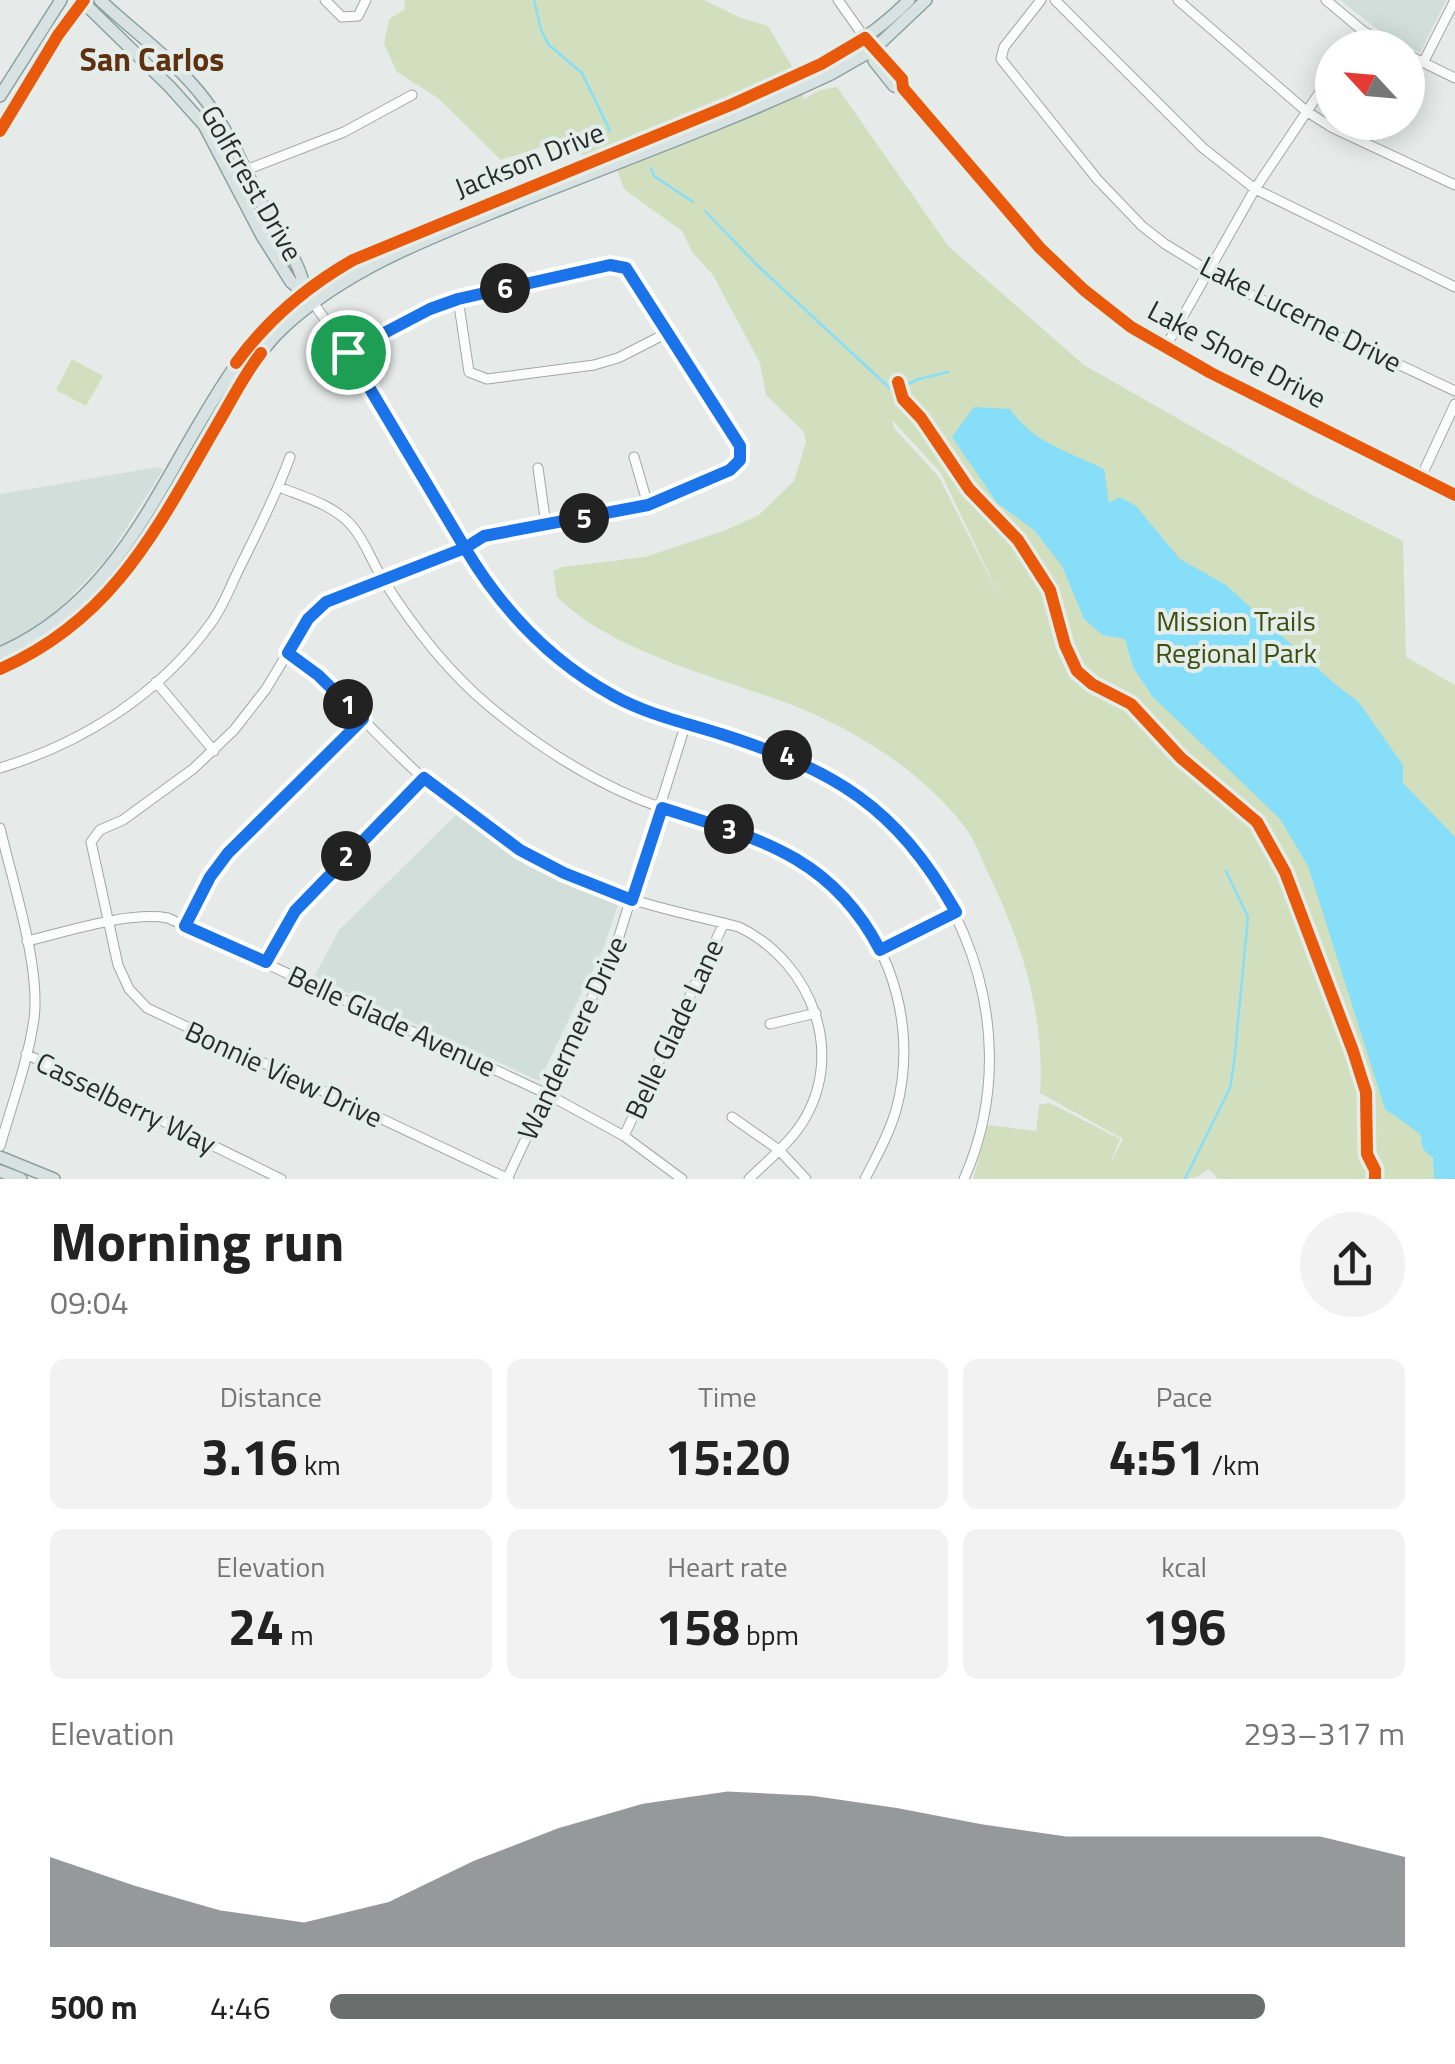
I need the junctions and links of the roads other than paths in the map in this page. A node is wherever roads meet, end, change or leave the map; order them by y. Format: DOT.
graph roads {
  1 [pos="61,0"];
  2 [pos="100,0"];
  3 [pos="325,0"];
  4 [pos="366,0"];
  5 [pos="838,0"];
  6 [pos="909,0"];
  7 [pos="926,0"];
  8 [pos="1041,0"];
  9 [pos="1055,0"];
  10 [pos="1178,0"];
  11 [pos="1326,0"];
  12 [pos="1455,0"];
  13 [pos="82,1"];
  14 [pos="1364,30"];
  15 [pos="866,38"];
  16 [pos="874,50"];
  17 [pos="1425,59"];
  18 [pos="1425,64"];
  19 [pos="1455,78"];
  20 [pos="412,95"];
  21 [pos="0,96"];
  22 [pos="1315,98"];
  23 [pos="1306,111"];
  24 [pos="0,131"];
  25 [pos="246,169"];
  26 [pos="233,176"];
  27 [pos="1455,185"];
  28 [pos="1254,189"];
  29 [pos="1208,269"];
  30 [pos="1455,287"];
  31 [pos="305,291"];
  32 [pos="458,299"];
  33 [pos="314,304"];
  34 [pos="667,333"];
  35 [pos="1165,348"];
  36 [pos="348,352"];
  37 [pos="1455,391"];
  38 [pos="1455,404"];
  39 [pos="290,457"];
  40 [pos="634,457"];
  41 [pos="538,468"];
  42 [pos="1421,477"];
  43 [pos="279,488"];
  44 [pos="1455,495"];
  45 [pos="648,505"];
  46 [pos="546,525"];
  47 [pos="465,548"];
  48 [pos="382,578"];
  49 [pos="0,653"];
  50 [pos="288,653"];
  51 [pos="0,670"];
  52 [pos="156,682"];
  53 [pos="363,719"];
  54 [pos="686,723"];
  55 [pos="214,751"];
  56 [pos="0,768"];
  57 [pos="424,778"];
  58 [pos="662,808"];
  59 [pos="0,828"];
  60 [pos="632,900"];
  61 [pos="956,912"];
  62 [pos="109,923"];
  63 [pos="724,923"];
  64 [pos="185,926"];
  65 [pos="26,941"];
  66 [pos="880,950"];
  67 [pos="266,962"];
  68 [pos="816,1013"];
  69 [pos="770,1024"];
  70 [pos="26,1054"];
  71 [pos="547,1094"];
  72 [pos="732,1117"];
  73 [pos="624,1136"];
  74 [pos="0,1146"];
  75 [pos="779,1150"];
  76 [pos="0,1157"];
  77 [pos="0,1171"];
  78 [pos="20,1179"];
  79 [pos="54,1179"];
  80 [pos="280,1179"];
  81 [pos="508,1179"];
  82 [pos="682,1179"];
  83 [pos="748,1179"];
  84 [pos="806,1179"];
  85 [pos="865,1179"];
  86 [pos="964,1179"];
  1 -- 21 [label="main road"];
  2 -- 25 [label="main road, Golfcrest Drive"];
  3 -- 4 [label="street"];
  5 -- 15 [label="street, Lake Shore Drive"];
  6 -- 15 [label="main road, Jackson Drive"];
  7 -- 16 [label="main road, Jackson Drive"];
  8 -- 29 [label="street, Lake Lucerne Drive"];
  9 -- 28 [label="street"];
  10 -- 23 [label="street"];
  11 -- 14 [label="street"];
  12 -- 17 [label="street"];
  13 -- 24 [label="main road"];
  13 -- 26 [label="main road, Golfcrest Drive"];
  15 -- 16 [label="main road, Lake Shore Drive"];
  15 -- 31 [label="main road, Jackson Drive"];
  16 -- 33 [label="main road, Jackson Drive"];
  16 -- 35 [label="main road, Lake Shore Drive"];
  18 -- 19 [label="street"];
  20 -- 25 [label="street"];
  22 -- 23 [label="street"];
  23 -- 27 [label="street"];
  23 -- 28 [label="street"];
  25 -- 26 [label="street"];
  25 -- 31 [label="main road, Golfcrest Drive"];
  26 -- 31 [label="main road, Golfcrest Drive"];
  28 -- 29 [label="street"];
  28 -- 30 [label="street"];
  29 -- 35 [label="street"];
  29 -- 37 [label="street, Lake Lucerne Drive"];
  31 -- 33 [label="main road, Golfcrest Drive"];
  31 -- 49 [label="main road, Jackson Drive"];
  32 -- 34 [label="street"];
  32 -- 34 [label="street"];
  32 -- 36 [label="street"];
  33 -- 36 [label="street, Golfcrest Drive"];
  33 -- 51 [label="main road, Jackson Drive"];
  34 -- 45 [label="street"];
  35 -- 42 [label="main road, Lake Shore Drive"];
  36 -- 47 [label="street, Golfcrest Drive"];
  38 -- 42 [label="street"];
  39 -- 43 [label="street"];
  40 -- 45 [label="street"];
  41 -- 46 [label="street"];
  42 -- 44 [label="main road, Lake Shore Drive"];
  43 -- 48 [label="street"];
  43 -- 52 [label="street"];
  45 -- 46 [label="street"];
  46 -- 47 [label="street"];
  47 -- 48 [label="street"];
  47 -- 54 [label="street, Golfcrest Drive"];
  48 -- 50 [label="street"];
  48 -- 58 [label="street"];
  50 -- 53 [label="street"];
  50 -- 55 [label="street"];
  52 -- 55 [label="street"];
  52 -- 56 [label="street"];
  53 -- 57 [label="street"];
  53 -- 64 [label="street"];
  54 -- 58 [label="street, Wandermere Drive"];
  54 -- 61 [label="street, Golfcrest Drive"];
  55 -- 62 [label="street, Bonnie View Drive"];
  57 -- 60 [label="street"];
  57 -- 67 [label="street"];
  58 -- 60 [label="street, Wandermere Drive"];
  58 -- 66 [label="street"];
  59 -- 65 [label="street"];
  60 -- 63 [label="street"];
  60 -- 71 [label="street, Wandermere Drive"];
  61 -- 66 [label="street"];
  61 -- 86 [label="street, Golfcrest Drive"];
  62 -- 64 [label="street, Belle Glade Avenue"];
  62 -- 65 [label="street, Belle Glade Avenue"];
  62 -- 81 [label="street, Bonnie View Drive"];
  63 -- 68 [label="street"];
  63 -- 73 [label="street, Belle Glade Lane"];
  64 -- 67 [label="street, Belle Glade Avenue"];
  65 -- 70 [label="street"];
  66 -- 85 [label="street"];
  67 -- 71 [label="street, Belle Glade Avenue"];
  68 -- 69 [label="street"];
  68 -- 75 [label="street"];
  70 -- 74 [label="street"];
  70 -- 80 [label="street, Casselberry Way"];
  71 -- 73 [label="street, Belle Glade Avenue"];
  71 -- 81 [label="street, Wandermere Drive"];
  72 -- 75 [label="street"];
  73 -- 82 [label="street, Belle Glade Avenue"];
  75 -- 83 [label="street"];
  75 -- 84 [label="street"];
  76 -- 79 [label="main road"];
  77 -- 78 [label="main road"];
}
